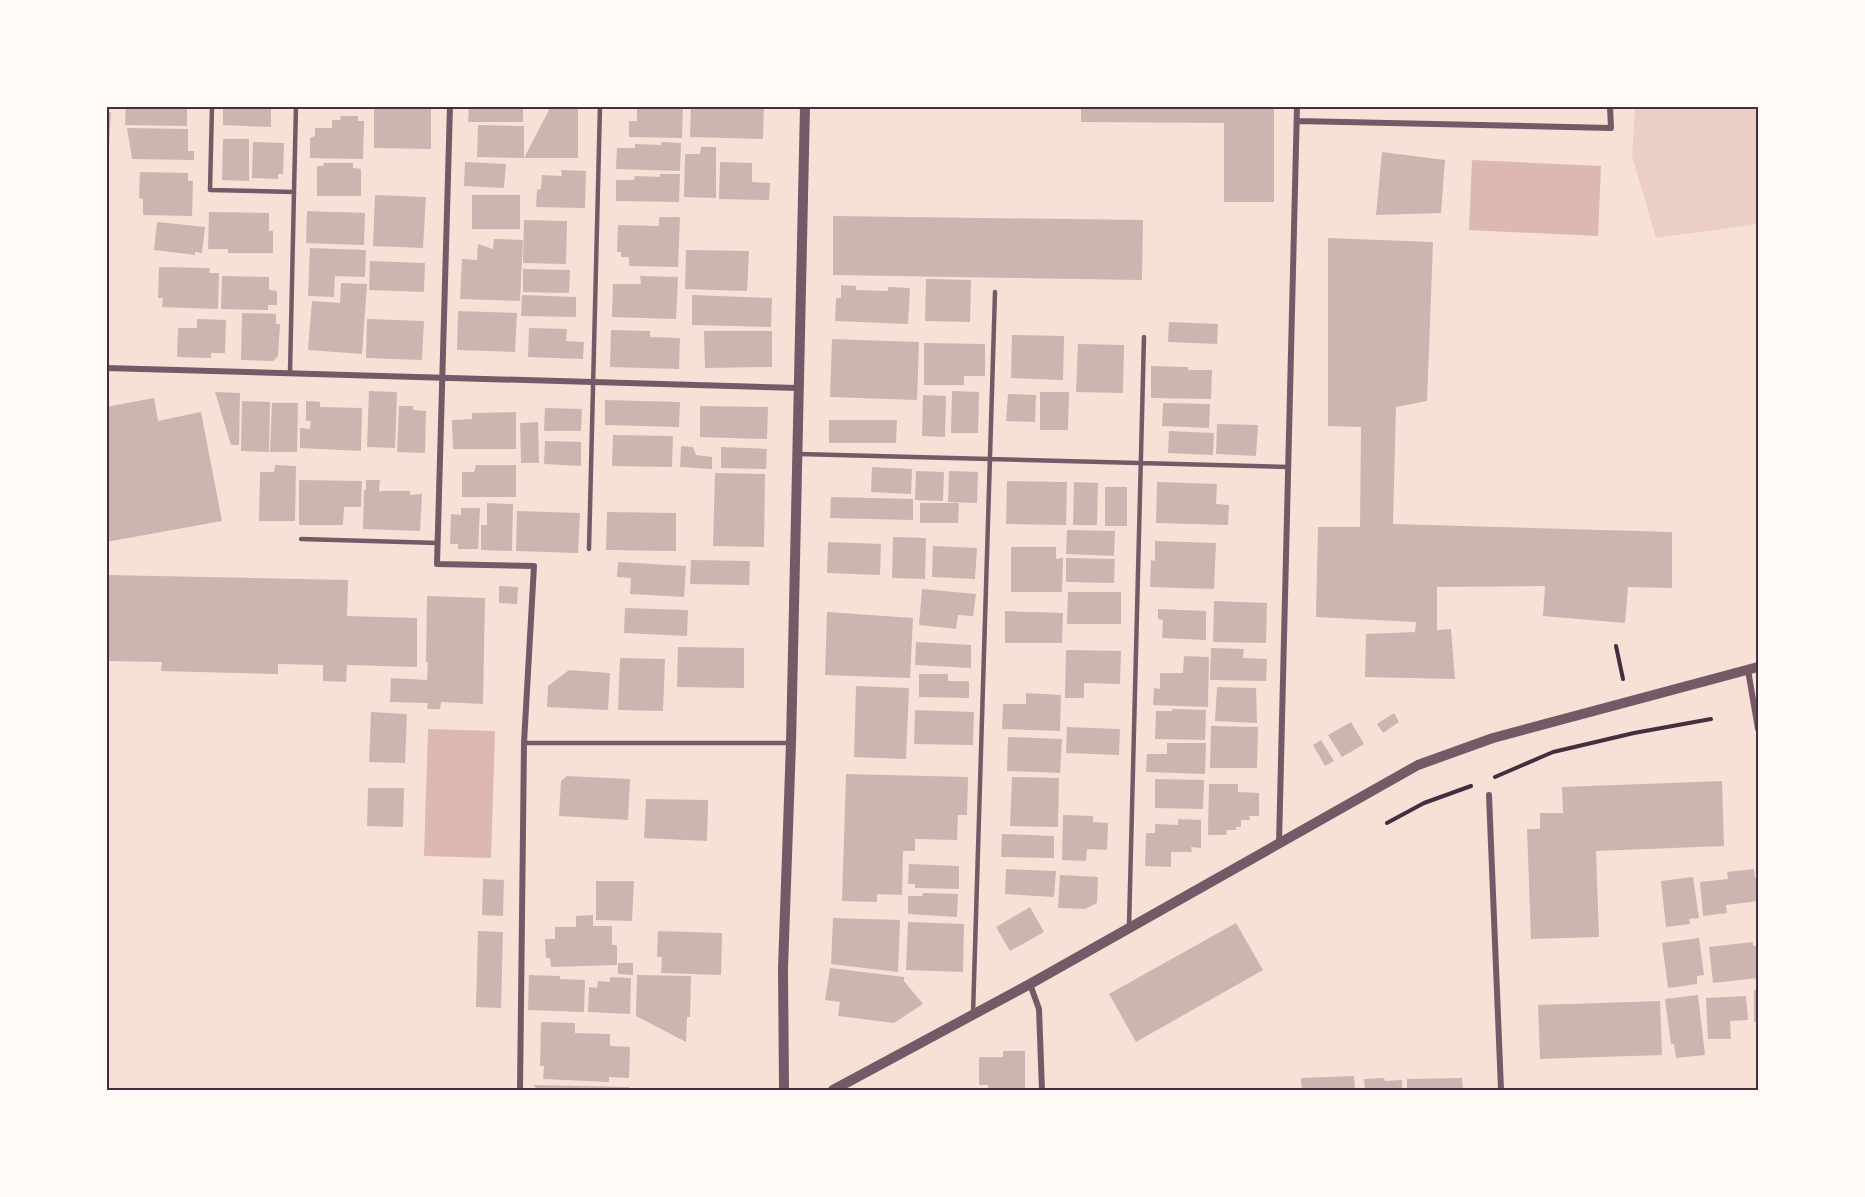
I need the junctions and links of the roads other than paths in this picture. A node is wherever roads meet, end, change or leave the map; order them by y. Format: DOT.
graph roads {
  1 [pos="212,106"];
  2 [pos="296,106"];
  3 [pos="450,106"];
  4 [pos="600,106"];
  5 [pos="804,106"];
  6 [pos="1297,106"];
  7 [pos="1610,106"];
  8 [pos="1297,121"];
  9 [pos="294,192"];
  10 [pos="995,292"];
  11 [pos="1144,338"];
  12 [pos="106,368"];
  13 [pos="290,373"];
  14 [pos="443,378"];
  15 [pos="593,382"];
  16 [pos="798,388"];
  17 [pos="797,454"];
  18 [pos="990,459"];
  19 [pos="1141,464"];
  20 [pos="1288,467"];
  21 [pos="302,539"];
  22 [pos="438,543"];
  23 [pos="589,549"];
  24 [pos="1753,668"];
  25 [pos="1758,729"];
  26 [pos="791,742"];
  27 [pos="524,743"];
  28 [pos="1489,795"];
  29 [pos="1279,843"];
  30 [pos="1129,927"];
  31 [pos="1030,984"];
  32 [pos="974,1014"];
  33 [pos="520,1090"];
  34 [pos="784,1090"];
  35 [pos="833,1090"];
  36 [pos="1042,1090"];
  37 [pos="1501,1090"];
  1 -- 9 [label="lane"];
  2 -- 9 [label="lane"];
  3 -- 14 [label="street"];
  4 -- 15 [label="lane"];
  5 -- 16 [label="street"];
  6 -- 8 [label="street"];
  7 -- 8 [label="street"];
  8 -- 20 [label="street"];
  9 -- 13 [label="lane"];
  10 -- 18 [label="lane"];
  11 -- 19 [label="lane"];
  12 -- 13 [label="street"];
  13 -- 14 [label="street"];
  14 -- 15 [label="street"];
  14 -- 22 [label="street"];
  15 -- 16 [label="street"];
  15 -- 23 [label="lane"];
  16 -- 17 [label="street"];
  17 -- 18 [label="lane"];
  17 -- 26 [label="street"];
  18 -- 19 [label="lane"];
  18 -- 32 [label="lane"];
  19 -- 20 [label="lane"];
  19 -- 30 [label="lane"];
  20 -- 29 [label="street"];
  21 -- 22 [label="lane"];
  22 -- 27 [label="street"];
  24 -- 25 [label="street"];
  24 -- 29 [label="street"];
  26 -- 27 [label="lane"];
  26 -- 34 [label="street"];
  27 -- 33 [label="street"];
  28 -- 37 [label="street"];
  29 -- 30 [label="street"];
  30 -- 31 [label="street"];
  31 -- 32 [label="street"];
  31 -- 36 [label="street"];
  32 -- 35 [label="street"];
}
